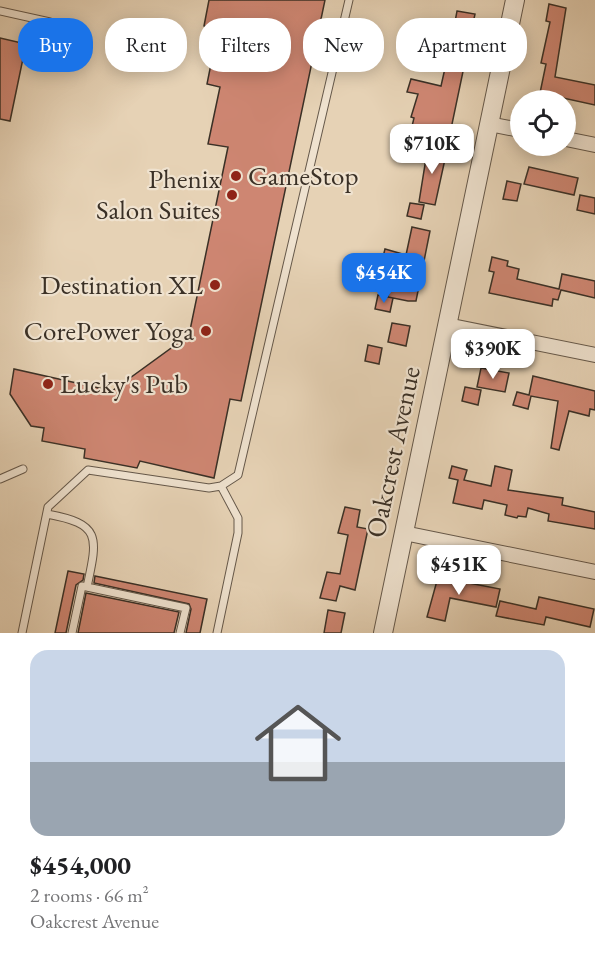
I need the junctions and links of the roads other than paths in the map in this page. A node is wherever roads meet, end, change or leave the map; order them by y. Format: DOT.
graph roads {
  1 [pos="349,0"];
  2 [pos="514,0"];
  3 [pos="0,11"];
  4 [pos="32,18"];
  5 [pos="489,124"];
  6 [pos="510,128"];
  7 [pos="576,141"];
  8 [pos="595,145"];
  9 [pos="447,325"];
  10 [pos="595,355"];
  11 [pos="23,469"];
  12 [pos="0,479"];
  13 [pos="221,486"];
  14 [pos="47,510"];
  15 [pos="404,533"];
  16 [pos="595,572"];
  17 [pos="87,587"];
  18 [pos="22,633"];
  19 [pos="72,633"];
  20 [pos="180,633"];
  21 [pos="217,633"];
  22 [pos="383,633"];
  1 -- 13 [label="lane"];
  2 -- 5 [label="street, Oakcrest Avenue"];
  3 -- 4 [label="lane"];
  5 -- 6 [label="street"];
  5 -- 9 [label="street, Oakcrest Avenue"];
  7 -- 8 [label="street"];
  9 -- 10 [label="street"];
  9 -- 15 [label="street, Oakcrest Avenue"];
  11 -- 12 [label="lane"];
  13 -- 14 [label="lane"];
  13 -- 21 [label="lane"];
  14 -- 17 [label="lane"];
  14 -- 18 [label="lane"];
  15 -- 16 [label="street"];
  15 -- 22 [label="street, Oakcrest Avenue"];
  17 -- 19 [label="lane"];
  17 -- 20 [label="lane"];
}
